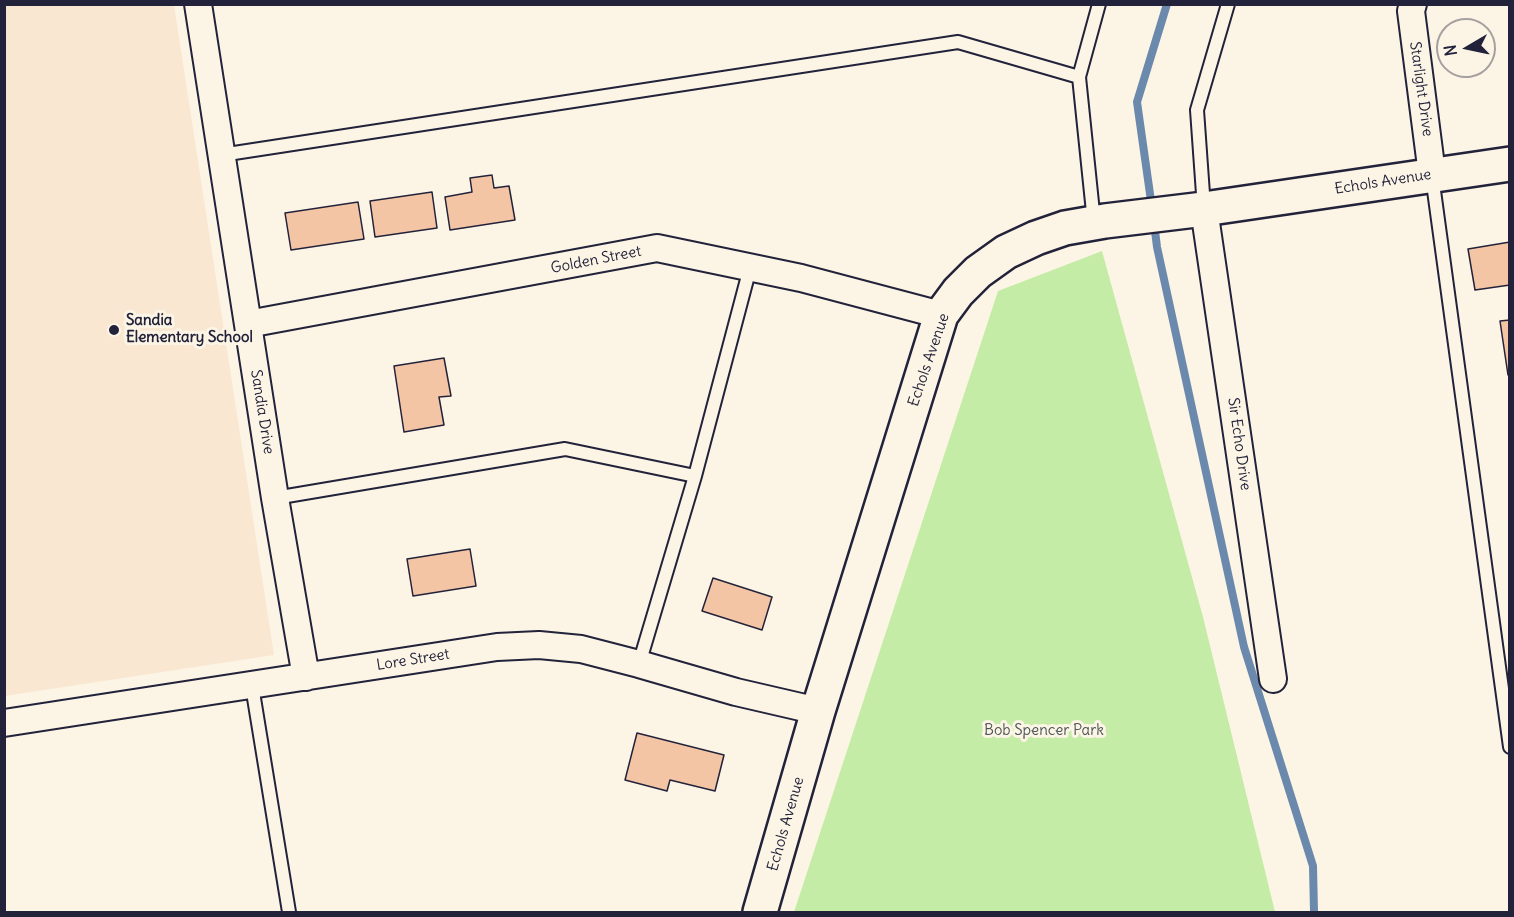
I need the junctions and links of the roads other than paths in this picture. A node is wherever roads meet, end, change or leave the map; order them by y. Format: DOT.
graph roads {
  1 [pos="198,4"];
  2 [pos="1099,4"];
  3 [pos="1228,4"];
  4 [pos="1413,4"];
  5 [pos="1079,77"];
  6 [pos="222,155"];
  7 [pos="1509,164"];
  8 [pos="1432,174"];
  9 [pos="1204,209"];
  10 [pos="1100,222"];
  11 [pos="750,268"];
  12 [pos="941,315"];
  13 [pos="248,324"];
  14 [pos="695,476"];
  15 [pos="275,498"];
  16 [pos="639,664"];
  17 [pos="306,677"];
  18 [pos="1273,679"];
  19 [pos="252,686"];
  20 [pos="818,711"];
  21 [pos="4,723"];
  22 [pos="1509,747"];
  23 [pos="289,912"];
  24 [pos="760,912"];
  1 -- 6 [label="street, Sandia Drive"];
  2 -- 5 [label="lane"];
  3 -- 9 [label="lane"];
  4 -- 8 [label="street, Starlight Drive"];
  5 -- 6 [label="lane"];
  5 -- 10 [label="lane"];
  6 -- 13 [label="street, Sandia Drive"];
  7 -- 8 [label="street, Echols Avenue"];
  8 -- 9 [label="street, Echols Avenue"];
  8 -- 22 [label="lane"];
  9 -- 10 [label="street, Echols Avenue"];
  9 -- 18 [label="street, Sir Echo Drive"];
  10 -- 12 [label="street, Echols Avenue"];
  11 -- 12 [label="street, Golden Street"];
  11 -- 13 [label="street, Golden Street"];
  11 -- 14 [label="lane"];
  12 -- 20 [label="street, Echols Avenue"];
  13 -- 15 [label="street, Sandia Drive"];
  14 -- 15 [label="lane"];
  14 -- 16 [label="lane"];
  15 -- 17 [label="street, Sandia Drive"];
  16 -- 17 [label="street, Lore Street"];
  16 -- 20 [label="street, Lore Street"];
  17 -- 19 [label="street, Lore Street"];
  19 -- 21 [label="street, Lore Street"];
  19 -- 23 [label="lane"];
  20 -- 24 [label="street, Echols Avenue"];
}
